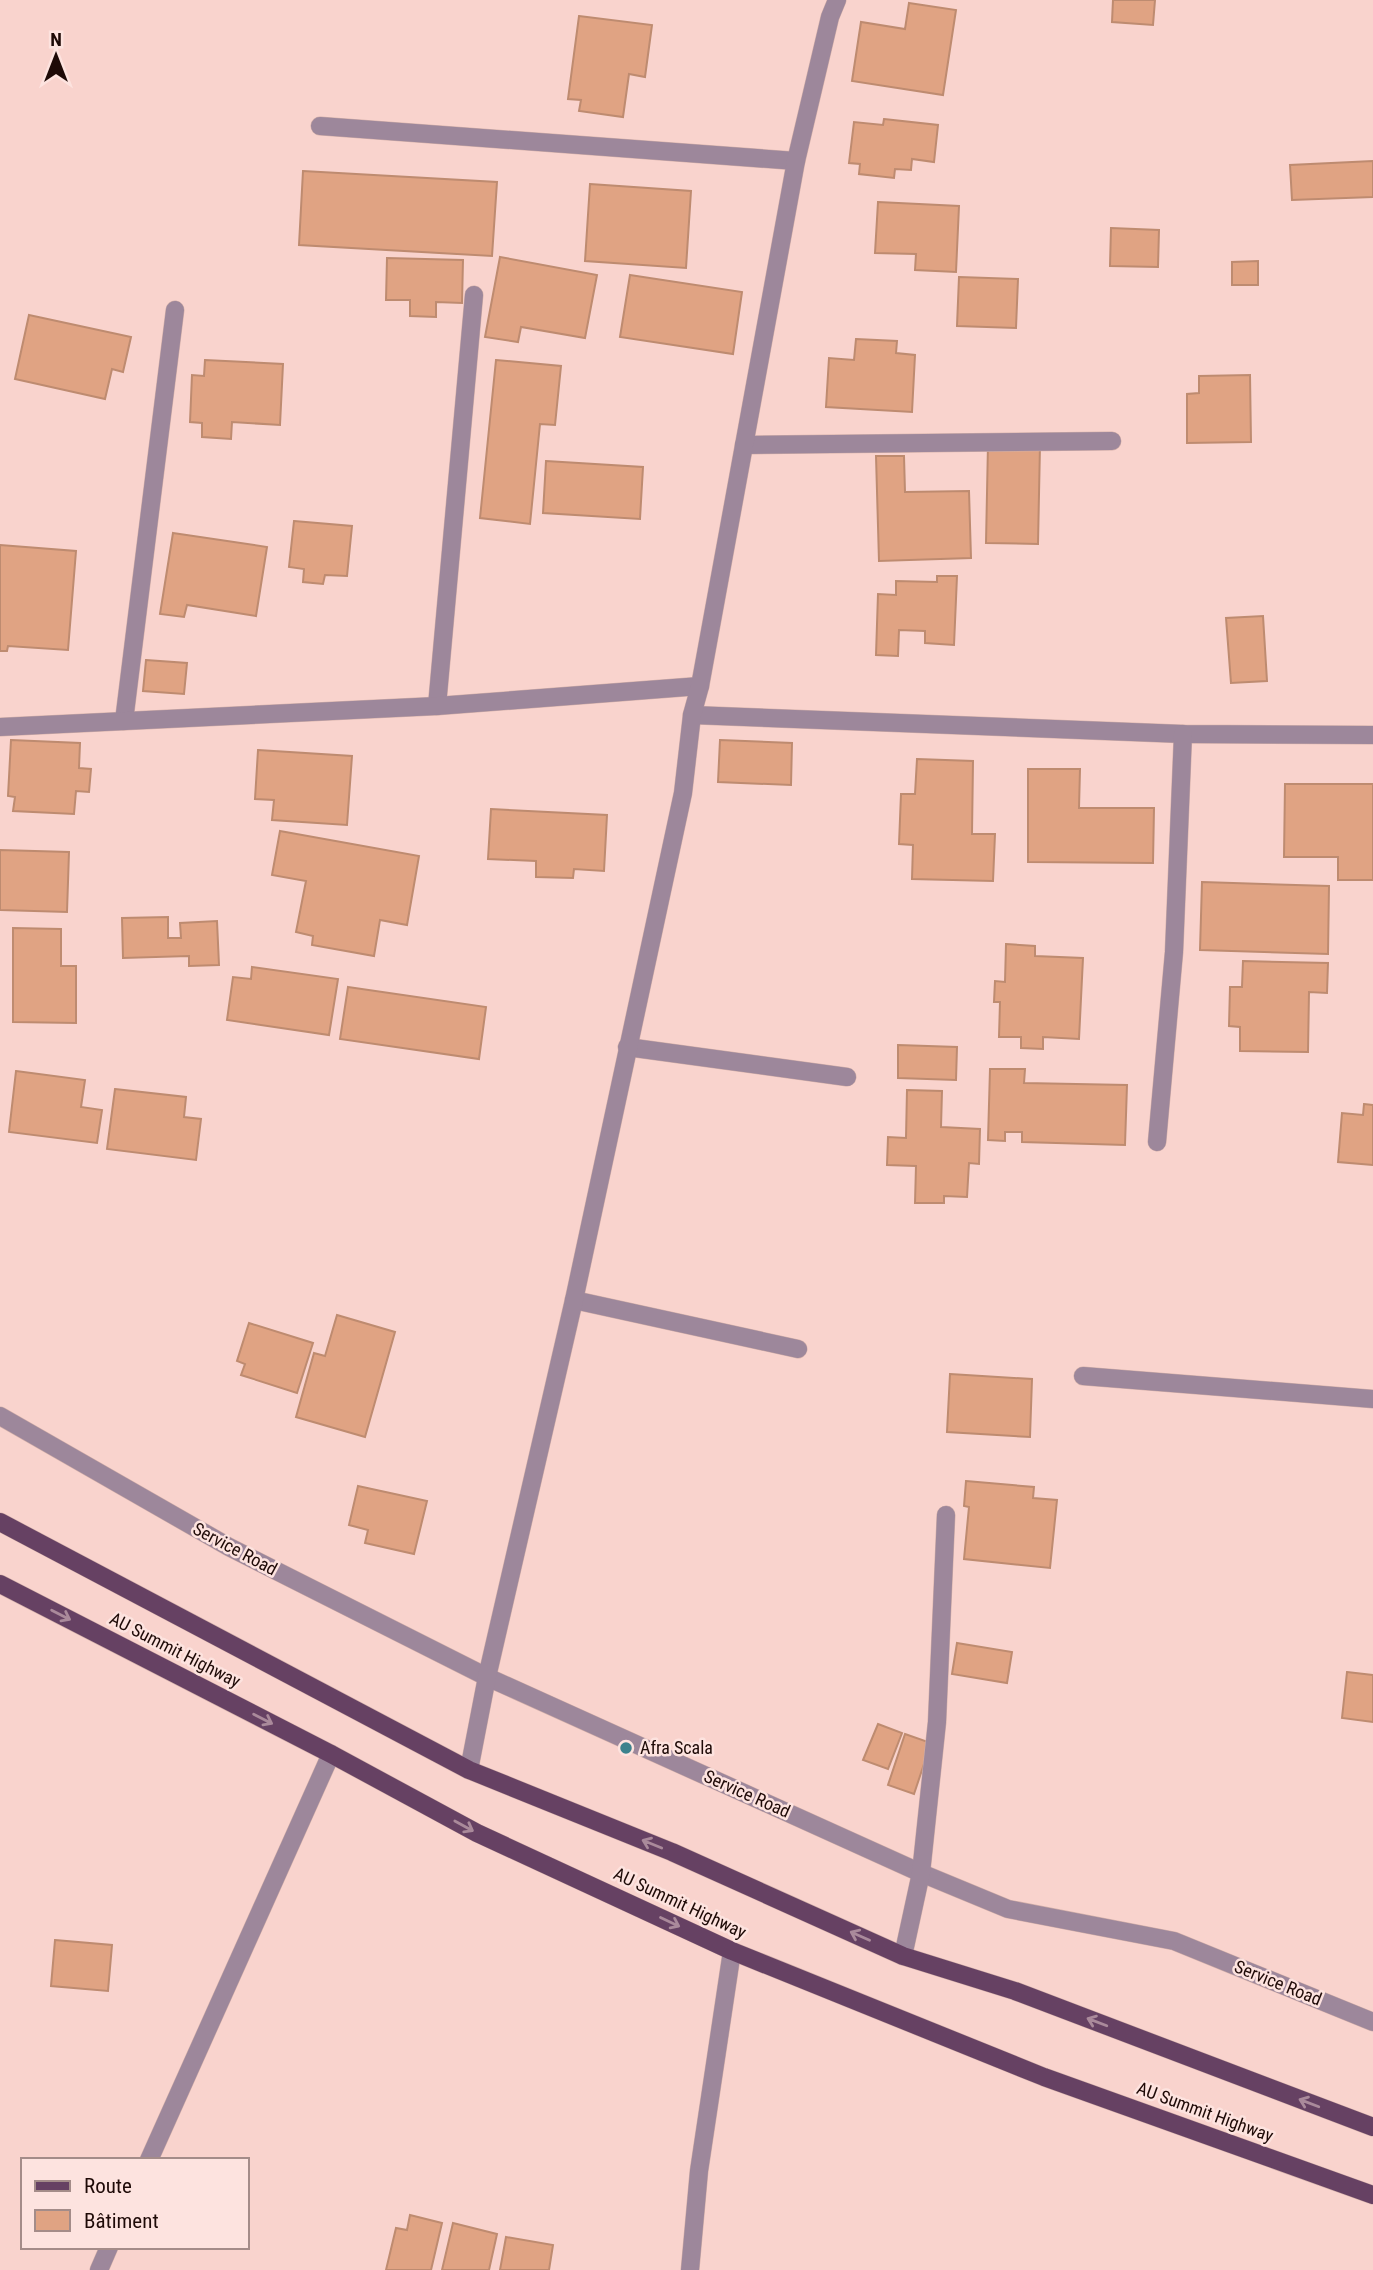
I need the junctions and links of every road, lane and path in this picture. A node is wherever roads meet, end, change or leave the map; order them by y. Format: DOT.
graph roads {
  1 [pos="837,0"];
  2 [pos="320,126"];
  3 [pos="796,161"];
  4 [pos="474,295"];
  5 [pos="175,310"];
  6 [pos="1112,441"];
  7 [pos="744,445"];
  8 [pos="700,686"];
  9 [pos="437,706"];
  10 [pos="692,715"];
  11 [pos="124,721"];
  12 [pos="0,727"];
  13 [pos="1183,734"];
  14 [pos="1373,734"];
  15 [pos="627,1047"];
  16 [pos="847,1077"];
  17 [pos="1157,1142"];
  18 [pos="573,1300"];
  19 [pos="798,1349"];
  20 [pos="1083,1376"];
  21 [pos="1373,1399"];
  22 [pos="0,1416"];
  23 [pos="946,1515"];
  24 [pos="0,1522"];
  25 [pos="0,1584"];
  26 [pos="487,1676"];
  27 [pos="331,1754"];
  28 [pos="470,1770"];
  29 [pos="921,1873"];
  30 [pos="732,1951"];
  31 [pos="903,1956"];
  32 [pos="1373,2022"];
  33 [pos="1373,2127"];
  34 [pos="150,2158"];
  35 [pos="1373,2194"];
  36 [pos="108,2249"];
  37 [pos="99,2270"];
  38 [pos="690,2270"];
  1 -- 3 [label="street"];
  2 -- 3 [label="street"];
  3 -- 7 [label="street"];
  4 -- 9 [label="street"];
  5 -- 11 [label="street"];
  6 -- 7 [label="street"];
  7 -- 8 [label="street"];
  8 -- 9 [label="street"];
  8 -- 10 [label="street"];
  9 -- 11 [label="street"];
  10 -- 13 [label="street"];
  10 -- 15 [label="street"];
  11 -- 12 [label="street"];
  13 -- 14 [label="street"];
  13 -- 17 [label="street"];
  15 -- 16 [label="street"];
  15 -- 18 [label="street"];
  18 -- 19 [label="street"];
  18 -- 26 [label="street"];
  20 -- 21 [label="street"];
  22 -- 26 [label="street, Service Road"];
  23 -- 29 [label="street"];
  24 -- 28 [label="main road, AU Summit Highway"];
  25 -- 27 [label="main road, AU Summit Highway, one-way"];
  26 -- 28 [label="street"];
  26 -- 29 [label="street, Service Road"];
  27 -- 30 [label="main road, AU Summit Highway, one-way"];
  27 -- 34 [label="street"];
  31 -- 28 [label="main road, AU Summit Highway, one-way"];
  29 -- 31 [label="street"];
  29 -- 32 [label="street, Service Road"];
  30 -- 35 [label="main road, AU Summit Highway"];
  30 -- 38 [label="street"];
  33 -- 31 [label="main road, AU Summit Highway, one-way"];
  36 -- 37 [label="street"];
}
